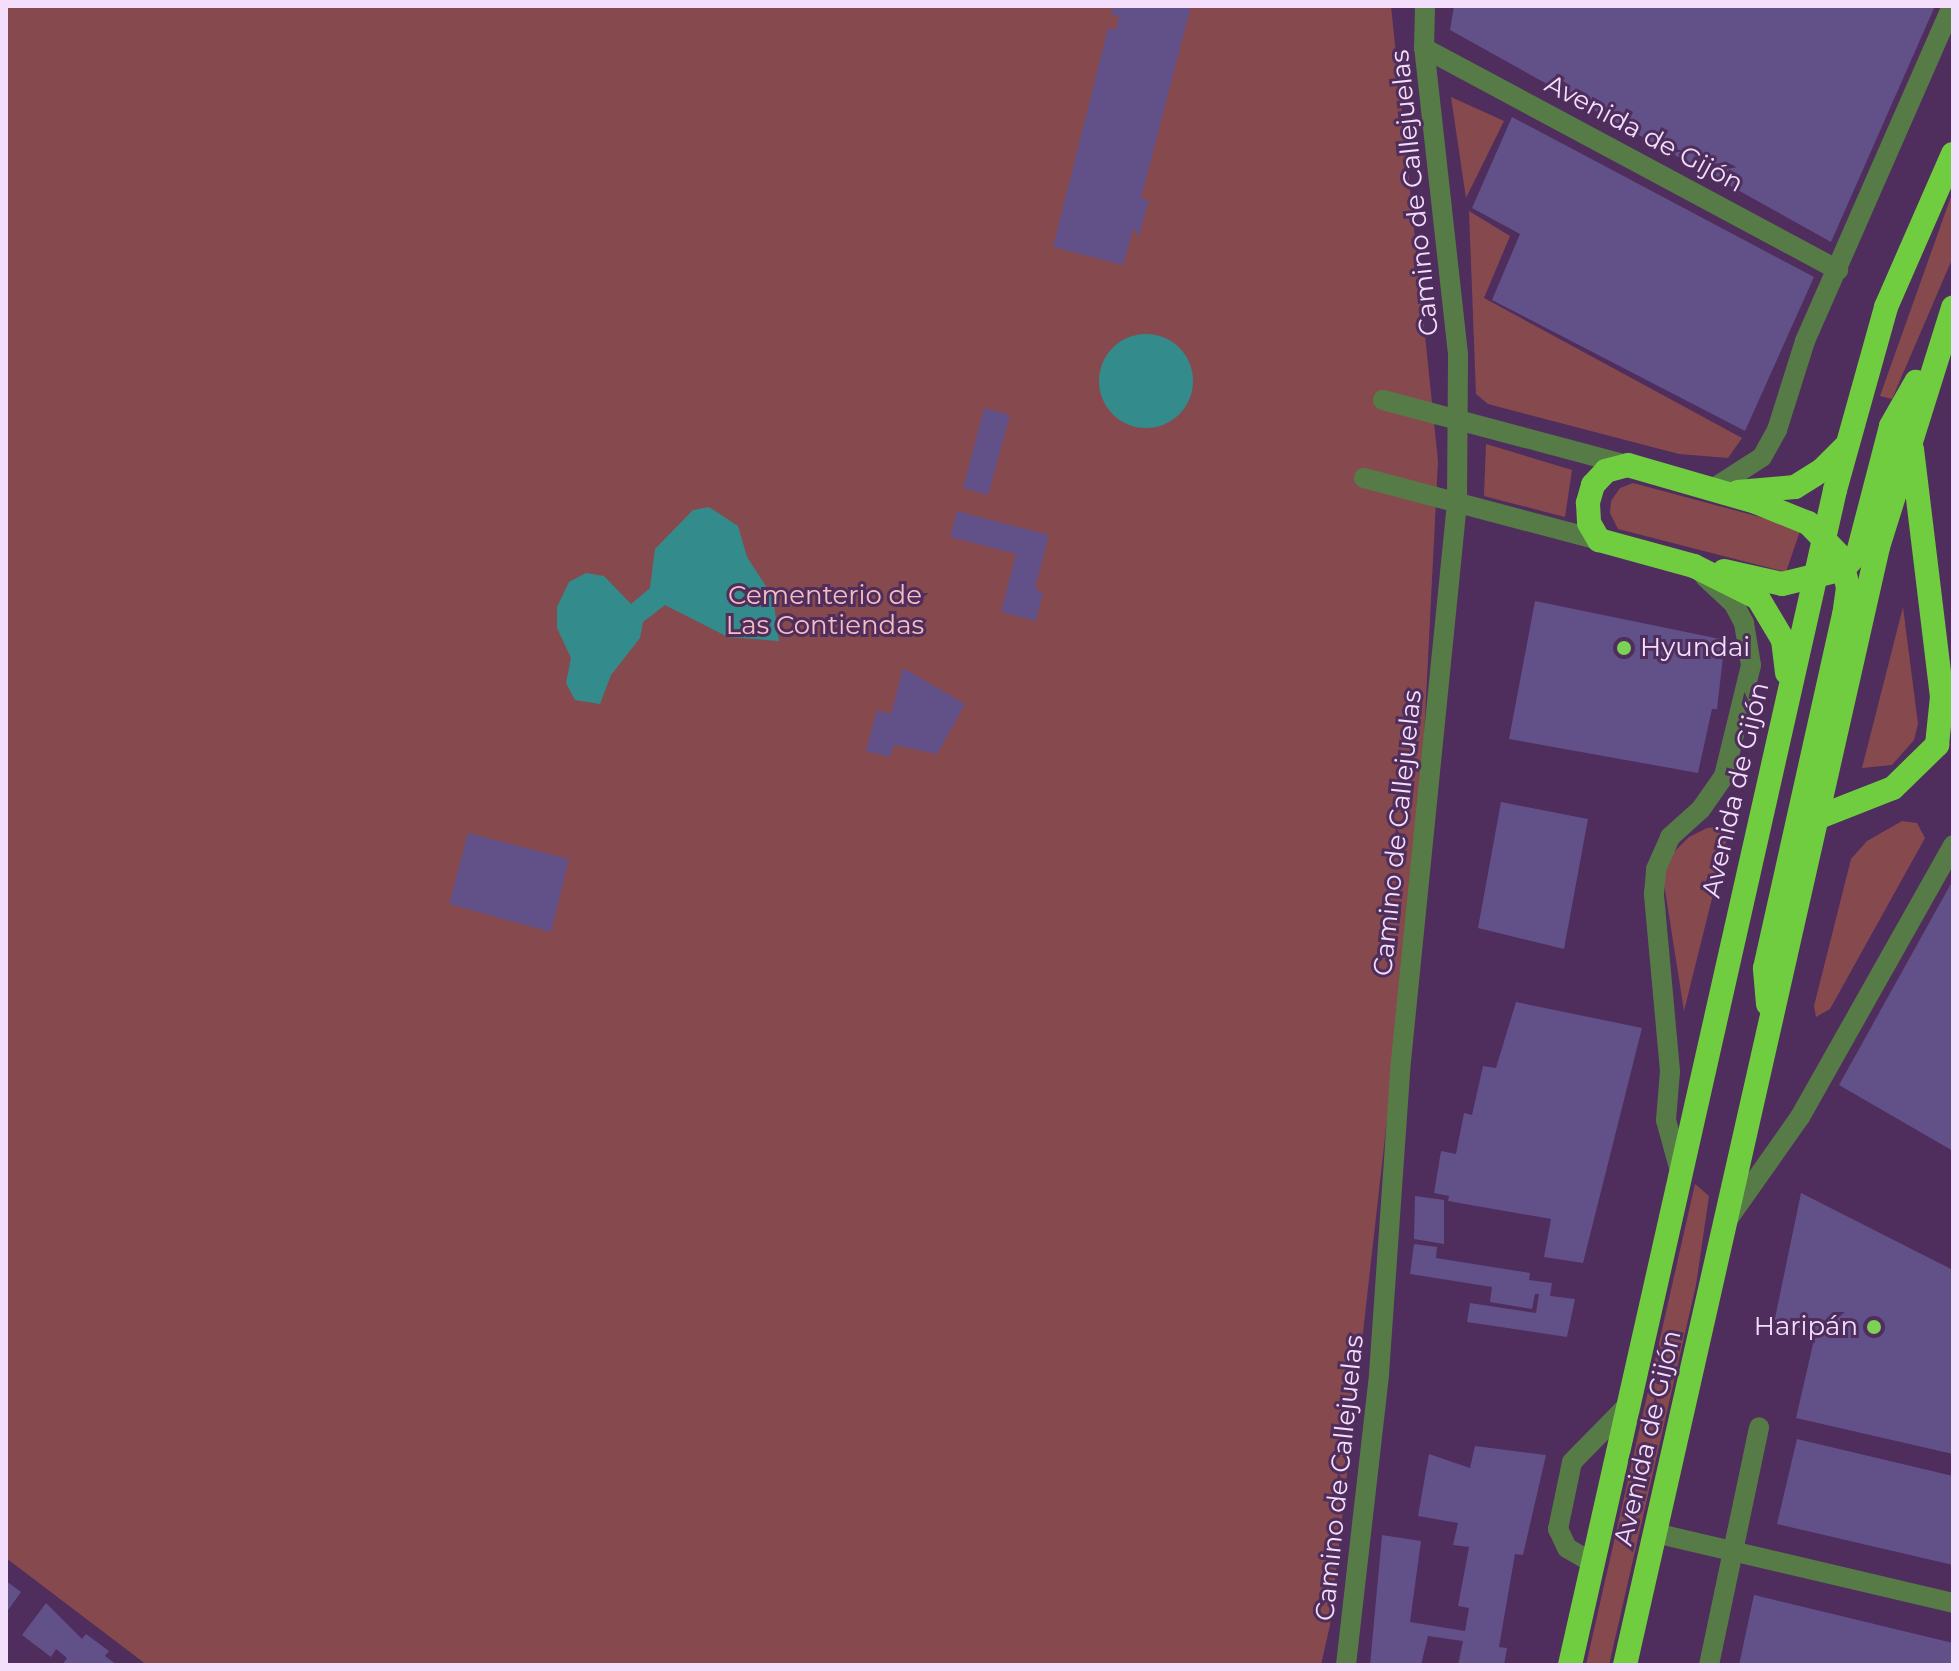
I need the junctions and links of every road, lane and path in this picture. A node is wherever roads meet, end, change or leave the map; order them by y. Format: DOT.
graph roads {
  1 [pos="1425,6"];
  2 [pos="1952,6"];
  3 [pos="1424,48"];
  4 [pos="1953,154"];
  5 [pos="1838,270"];
  6 [pos="1953,307"];
  7 [pos="1938,343"];
  8 [pos="1383,400"];
  9 [pos="1458,420"];
  10 [pos="1911,436"];
  11 [pos="1848,444"];
  12 [pos="1628,465"];
  13 [pos="1364,478"];
  14 [pos="1722,491"];
  15 [pos="1457,503"];
  16 [pos="1825,535"];
  17 [pos="1599,540"];
  18 [pos="1694,566"];
  19 [pos="1843,569"];
  20 [pos="1815,579"];
  21 [pos="1789,688"];
  22 [pos="1945,747"];
  23 [pos="1819,817"];
  24 [pos="1953,845"];
  25 [pos="1770,1026"];
  26 [pos="1680,1171"];
  27 [pos="1726,1222"];
  28 [pos="1627,1406"];
  29 [pos="1759,1427"];
  30 [pos="1655,1533"];
  31 [pos="1731,1551"];
  32 [pos="1593,1563"];
  33 [pos="1953,1603"];
  34 [pos="1346,1665"];
  35 [pos="1570,1665"];
  36 [pos="1625,1665"];
  37 [pos="1709,1665"];
  1 -- 3 [label="street, Camino de Callejuelas"];
  2 -- 5 [label="street"];
  3 -- 5 [label="street, Avenida de Gijón"];
  3 -- 9 [label="street, Camino de Callejuelas"];
  4 -- 11 [label="highway, Avenida de Gijón"];
  5 -- 14 [label="street"];
  6 -- 7 [label="highway, Avenida de Gijón"];
  7 -- 10 [label="highway, Avenida de Gijón"];
  7 -- 19 [label="highway"];
  8 -- 9 [label="street"];
  9 -- 12 [label="street"];
  9 -- 15 [label="street, Camino de Callejuelas"];
  10 -- 22 [label="highway"];
  10 -- 23 [label="highway, Avenida de Gijón"];
  11 -- 14 [label="highway"];
  11 -- 16 [label="highway, Avenida de Gijón"];
  12 -- 14 [label="highway"];
  12 -- 17 [label="highway"];
  13 -- 15 [label="street"];
  14 -- 16 [label="highway"];
  15 -- 17 [label="street"];
  15 -- 34 [label="street, Camino de Callejuelas"];
  16 -- 19 [label="highway"];
  16 -- 20 [label="highway, Avenida de Gijón"];
  17 -- 18 [label="highway"];
  18 -- 20 [label="highway"];
  18 -- 21 [label="highway"];
  18 -- 26 [label="street, Avenida de Gijón"];
  19 -- 20 [label="highway"];
  19 -- 25 [label="highway"];
  20 -- 21 [label="highway, Avenida de Gijón"];
  21 -- 26 [label="highway, Avenida de Gijón"];
  22 -- 23 [label="highway"];
  23 -- 25 [label="highway, Avenida de Gijón"];
  24 -- 27 [label="street, Avenida de Gijón"];
  25 -- 27 [label="highway, Avenida de Gijón"];
  26 -- 28 [label="highway, Avenida de Gijón"];
  27 -- 30 [label="highway, Avenida de Gijón"];
  28 -- 32 [label="highway, Avenida de Gijón"];
  28 -- 32 [label="street, Avenida de Gijón"];
  29 -- 31 [label="street"];
  30 -- 31 [label="street"];
  30 -- 36 [label="highway, Avenida de Gijón"];
  31 -- 33 [label="street"];
  31 -- 37 [label="street"];
  32 -- 35 [label="highway, Avenida de Gijón"];
}
